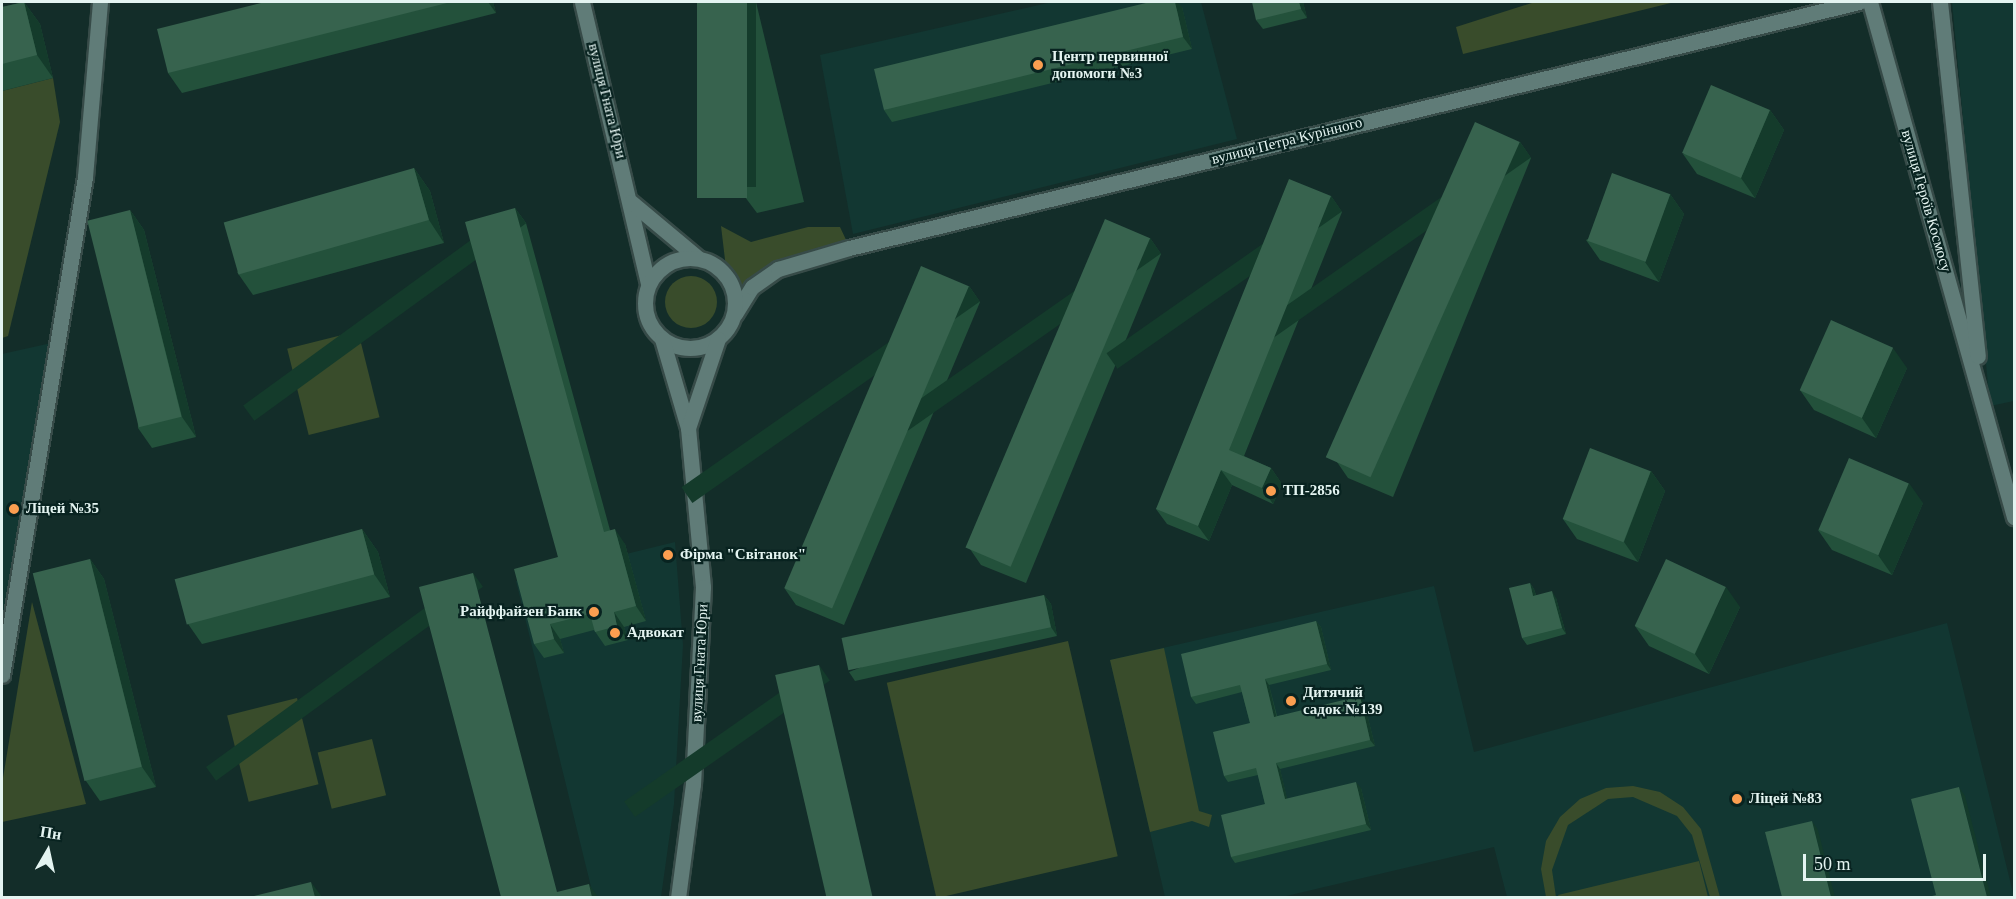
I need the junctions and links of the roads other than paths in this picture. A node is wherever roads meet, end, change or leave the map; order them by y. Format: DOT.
graph roads {
  1 [pos="100,2"];
  2 [pos="582,2"];
  3 [pos="1859,2"];
  4 [pos="1870,2"];
  5 [pos="1940,2"];
  6 [pos="631,201"];
  7 [pos="698,258"];
  8 [pos="648,285"];
  9 [pos="735,314"];
  10 [pos="662,339"];
  11 [pos="718,339"];
  12 [pos="1983,400"];
  13 [pos="688,428"];
  14 [pos="2014,517"];
  15 [pos="2,675"];
  16 [pos="678,897"];
  1 -- 15 [label="street"];
  2 -- 6 [label="street, вулиця Гната Юри"];
  3 -- 9 [label="street, вулиця Петра Курінного"];
  4 -- 12 [label="street, вулиця Героїв Космосу"];
  5 -- 12 [label="street, вулиця Героїв Космосу"];
  6 -- 7 [label="street"];
  6 -- 8 [label="street, вулиця Гната Юри"];
  7 -- 8 [label="street"];
  7 -- 9 [label="street"];
  8 -- 10 [label="street"];
  9 -- 11 [label="street"];
  10 -- 11 [label="street"];
  10 -- 13 [label="street, вулиця Гната Юри"];
  11 -- 13 [label="street, вулиця Гната Юри"];
  12 -- 14 [label="street, вулиця Героїв Космосу"];
  13 -- 16 [label="street, вулиця Гната Юри"];
}
